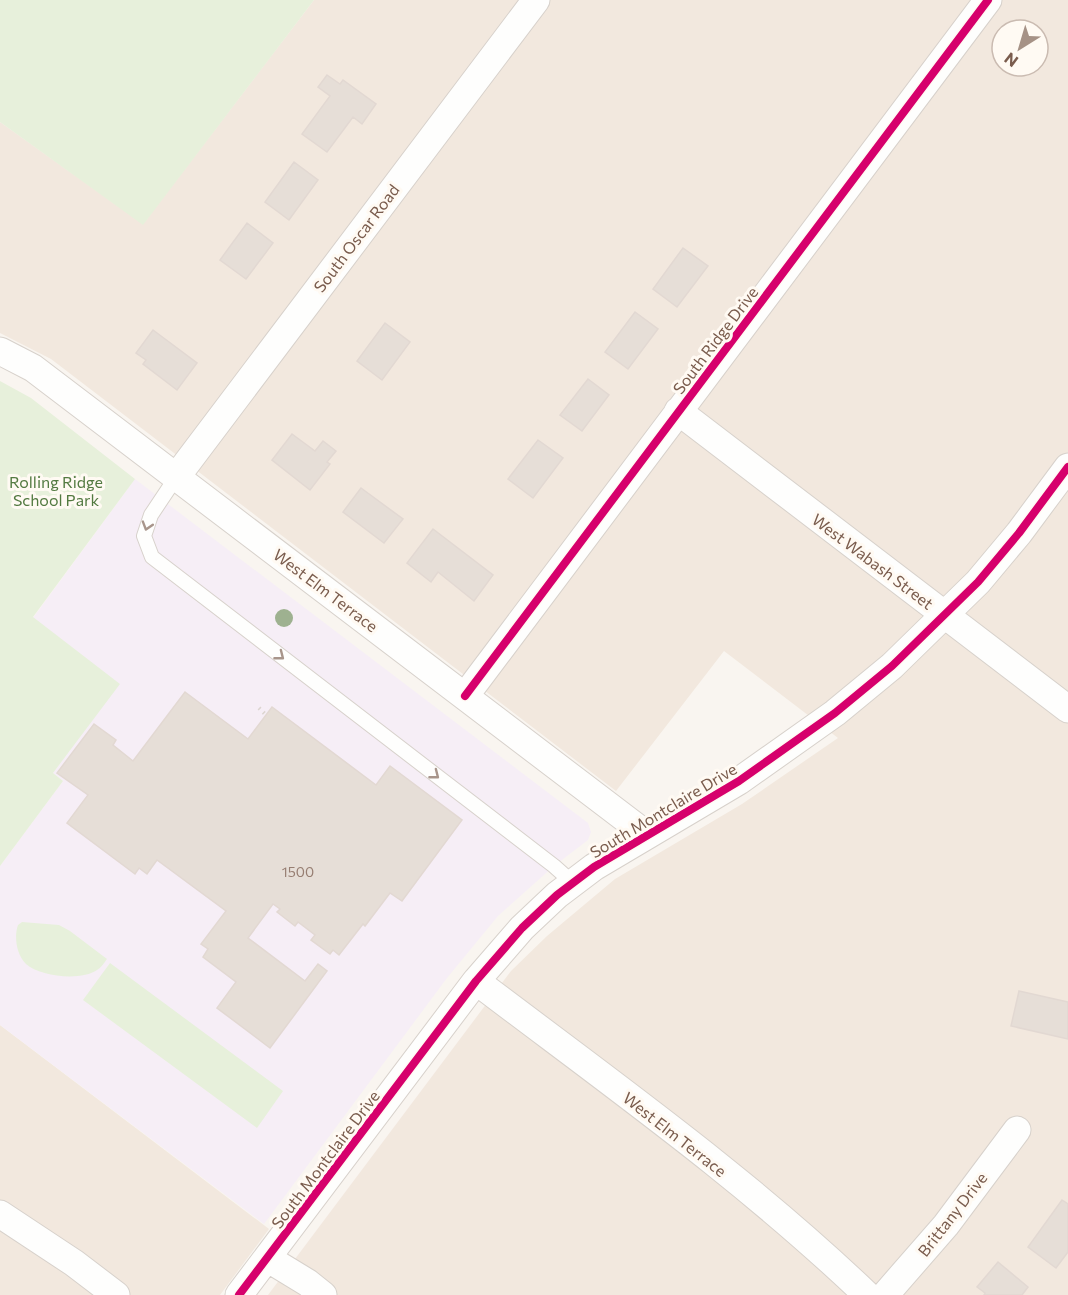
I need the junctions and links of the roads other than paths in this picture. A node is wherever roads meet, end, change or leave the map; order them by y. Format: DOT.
graph roads {
  1 [pos="536,0"];
  2 [pos="988,0"];
  3 [pos="0,351"];
  4 [pos="678,411"];
  5 [pos="1068,467"];
  6 [pos="177,476"];
  7 [pos="945,616"];
  8 [pos="465,696"];
  9 [pos="1068,709"];
  10 [pos="647,835"];
  11 [pos="573,883"];
  12 [pos="476,981"];
  13 [pos="1017,1130"];
  14 [pos="0,1214"];
  15 [pos="267,1258"];
  16 [pos="116,1295"];
  17 [pos="239,1295"];
  18 [pos="323,1295"];
  19 [pos="867,1295"];
  20 [pos="885,1295"];
  1 -- 6 [label="street, South Oscar Road"];
  2 -- 4 [label="street, South Ridge Drive"];
  3 -- 6 [label="street, West Elm Terrace"];
  4 -- 7 [label="street, West Wabash Street"];
  4 -- 8 [label="street, South Ridge Drive"];
  5 -- 7 [label="street, South Montclaire Drive"];
  6 -- 8 [label="street, West Elm Terrace"];
  6 -- 11 [label="lane, one-way"];
  7 -- 9 [label="street, West Wabash Street"];
  7 -- 10 [label="street, South Montclaire Drive"];
  8 -- 10 [label="street, West Elm Terrace"];
  10 -- 11 [label="street, South Montclaire Drive"];
  11 -- 12 [label="street, South Montclaire Drive"];
  12 -- 15 [label="street, South Montclaire Drive"];
  12 -- 19 [label="street, West Elm Terrace"];
  13 -- 20 [label="street, Brittany Drive"];
  14 -- 16 [label="street"];
  15 -- 17 [label="street, South Montclaire Drive"];
  15 -- 18 [label="street"];
}
